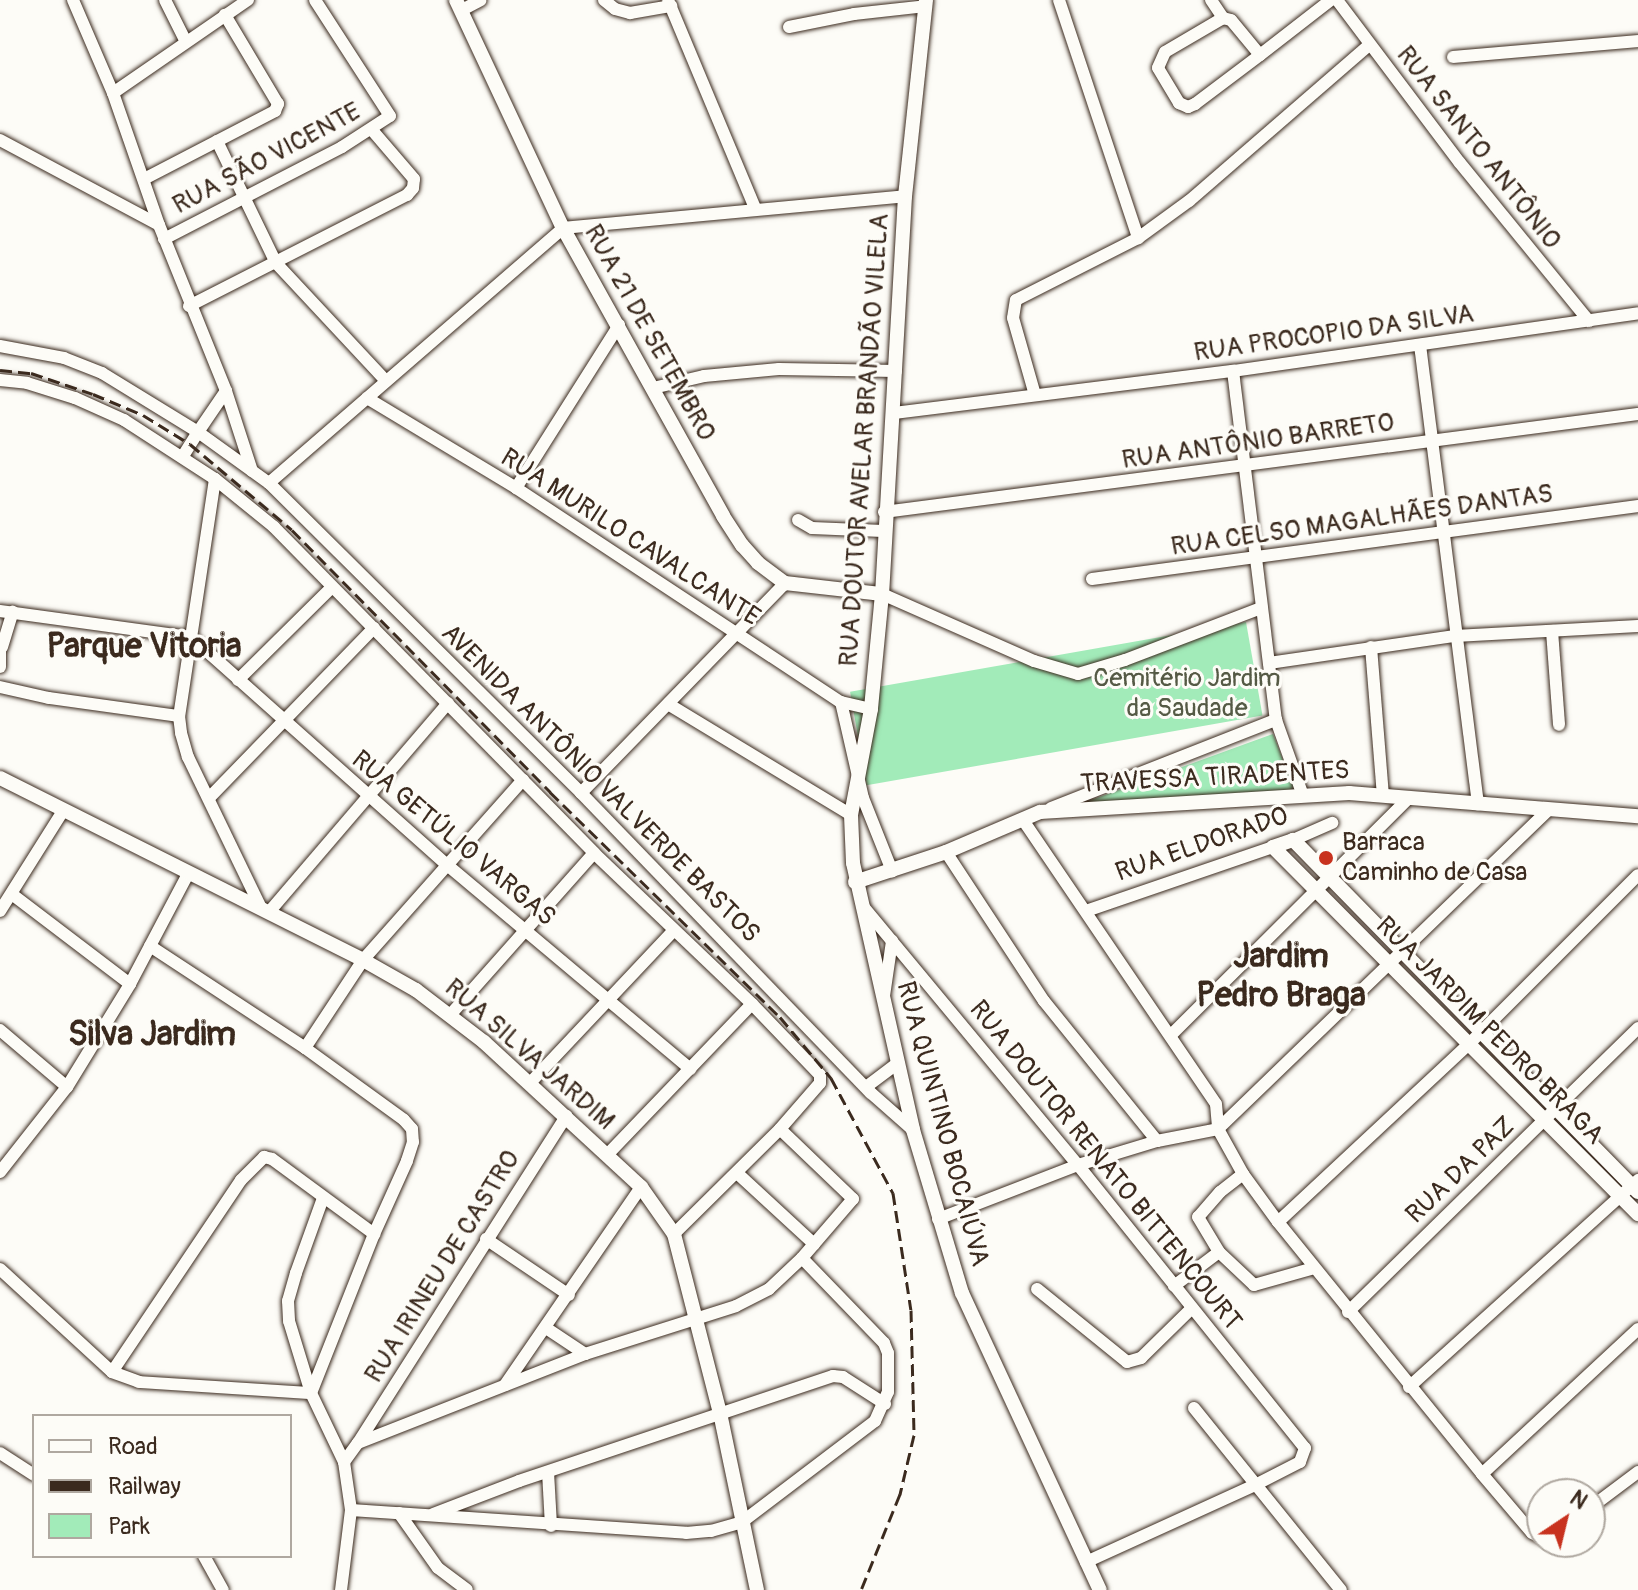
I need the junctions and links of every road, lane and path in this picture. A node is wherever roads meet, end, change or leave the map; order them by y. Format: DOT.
graph roads {
  1 [pos="73,0"];
  2 [pos="165,0"];
  3 [pos="248,0"];
  4 [pos="315,0"];
  5 [pos="481,0"];
  6 [pos="604,0"];
  7 [pos="1059,0"];
  8 [pos="1211,0"];
  9 [pos="1334,0"];
  10 [pos="669,3"];
  11 [pos="926,3"];
  12 [pos="459,5"];
  13 [pos="225,15"];
  14 [pos="1223,18"];
  15 [pos="789,27"];
  16 [pos="185,40"];
  17 [pos="1638,41"];
  18 [pos="1369,45"];
  19 [pos="1260,55"];
  20 [pos="1453,57"];
  21 [pos="113,93"];
  22 [pos="372,130"];
  23 [pos="0,140"];
  24 [pos="217,141"];
  25 [pos="144,179"];
  26 [pos="905,196"];
  27 [pos="245,197"];
  28 [pos="755,208"];
  29 [pos="159,225"];
  30 [pos="563,228"];
  31 [pos="1138,238"];
  32 [pos="164,239"];
  33 [pos="276,263"];
  34 [pos="189,306"];
  35 [pos="1638,313"];
  36 [pos="1589,321"];
  37 [pos="619,325"];
  38 [pos="1420,345"];
  39 [pos="0,346"];
  40 [pos="896,371"];
  41 [pos="1233,371"];
  42 [pos="0,380"];
  43 [pos="386,381"];
  44 [pos="653,388"];
  45 [pos="226,391"];
  46 [pos="1035,395"];
  47 [pos="367,398"];
  48 [pos="894,413"];
  49 [pos="1638,414"];
  50 [pos="198,432"];
  51 [pos="1433,440"];
  52 [pos="183,456"];
  53 [pos="1247,466"];
  54 [pos="252,471"];
  55 [pos="215,479"];
  56 [pos="269,483"];
  57 [pos="516,488"];
  58 [pos="1638,506"];
  59 [pos="884,512"];
  60 [pos="798,520"];
  61 [pos="883,531"];
  62 [pos="1446,531"];
  63 [pos="1256,558"];
  64 [pos="1092,579"];
  65 [pos="785,583"];
  66 [pos="332,587"];
  67 [pos="882,594"];
  68 [pos="1261,608"];
  69 [pos="7,612"];
  70 [pos="1638,626"];
  71 [pos="374,628"];
  72 [pos="1552,631"];
  73 [pos="737,634"];
  74 [pos="1455,636"];
  75 [pos="191,637"];
  76 [pos="1,647"];
  77 [pos="1371,647"];
  78 [pos="1269,663"];
  79 [pos="0,667"];
  80 [pos="238,680"];
  81 [pos="0,687"];
  82 [pos="841,702"];
  83 [pos="448,703"];
  84 [pos="668,704"];
  85 [pos="871,709"];
  86 [pos="179,716"];
  87 [pos="1276,720"];
  88 [pos="284,723"];
  89 [pos="1559,725"];
  90 [pos="0,778"];
  91 [pos="523,780"];
  92 [pos="859,781"];
  93 [pos="581,793"];
  94 [pos="1302,793"];
  95 [pos="368,796"];
  96 [pos="1383,796"];
  97 [pos="209,798"];
  98 [pos="1408,799"];
  99 [pos="1478,804"];
  100 [pos="63,811"];
  101 [pos="1547,811"];
  102 [pos="1040,812"];
  103 [pos="851,815"];
  104 [pos="1638,816"];
  105 [pos="1023,820"];
  106 [pos="1332,823"];
  107 [pos="1293,840"];
  108 [pos="1273,847"];
  109 [pos="946,852"];
  110 [pos="594,853"];
  111 [pos="446,864"];
  112 [pos="892,871"];
  113 [pos="188,874"];
  114 [pos="1638,875"];
  115 [pos="1329,877"];
  116 [pos="855,882"];
  117 [pos="1315,890"];
  118 [pos="13,895"];
  119 [pos="858,901"];
  120 [pos="265,910"];
  121 [pos="0,911"];
  122 [pos="1086,911"];
  123 [pos="674,930"];
  124 [pos="527,932"];
  125 [pos="892,941"];
  126 [pos="150,946"];
  127 [pos="1403,954"];
  128 [pos="363,960"];
  129 [pos="1390,966"];
  130 [pos="130,984"];
  131 [pos="883,999"];
  132 [pos="610,1001"];
  133 [pos="752,1004"];
  134 [pos="451,1014"];
  135 [pos="1638,1028"];
  136 [pos="0,1030"];
  137 [pos="1481,1031"];
  138 [pos="1171,1035"];
  139 [pos="1468,1045"];
  140 [pos="305,1048"];
  141 [pos="896,1064"];
  142 [pos="690,1069"];
  143 [pos="530,1083"];
  144 [pos="67,1087"];
  145 [pos="866,1087"];
  146 [pos="1557,1108"];
  147 [pos="566,1116"];
  148 [pos="1544,1121"];
  149 [pos="780,1129"];
  150 [pos="1218,1129"];
  151 [pos="913,1130"];
  152 [pos="1157,1141"];
  153 [pos="607,1155"];
  154 [pos="1078,1165"];
  155 [pos="0,1172"];
  156 [pos="737,1173"];
  157 [pos="1243,1174"];
  158 [pos="1636,1186"];
  159 [pos="641,1187"];
  160 [pos="1620,1196"];
  161 [pos="323,1198"];
  162 [pos="1638,1214"];
  163 [pos="938,1219"];
  164 [pos="1278,1222"];
  165 [pos="374,1234"];
  166 [pos="674,1234"];
  167 [pos="486,1239"];
  168 [pos="814,1244"];
  169 [pos="1219,1252"];
  170 [pos="802,1258"];
  171 [pos="1314,1268"];
  172 [pos="0,1269"];
  173 [pos="1174,1286"];
  174 [pos="1037,1289"];
  175 [pos="569,1295"];
  176 [pos="1192,1308"];
  177 [pos="1348,1312"];
  178 [pos="695,1317"];
  179 [pos="546,1328"];
  180 [pos="1638,1329"];
  181 [pos="585,1354"];
  182 [pos="112,1372"];
  183 [pos="505,1385"];
  184 [pos="1409,1387"];
  185 [pos="311,1393"];
  186 [pos="885,1404"];
  187 [pos="1194,1408"];
  188 [pos="720,1413"];
  189 [pos="358,1443"];
  190 [pos="0,1453"];
  191 [pos="344,1462"];
  192 [pos="548,1472"];
  193 [pos="1638,1472"];
  194 [pos="32,1474"];
  195 [pos="1482,1474"];
  196 [pos="1255,1485"];
  197 [pos="1606,1496"];
  198 [pos="351,1510"];
  199 [pos="399,1513"];
  200 [pos="430,1515"];
  201 [pos="742,1522"];
  202 [pos="1526,1524"];
  203 [pos="551,1526"];
  204 [pos="205,1558"];
  205 [pos="1086,1562"];
  206 [pos="223,1590"];
  207 [pos="341,1590"];
  208 [pos="467,1590"];
  209 [pos="757,1590"];
  210 [pos="1100,1590"];
  211 [pos="1341,1590"];
  1 -- 21 [label="street"];
  2 -- 16 [label="street"];
  3 -- 13 [label="street"];
  4 -- 22 [label="street, RUA SÃO VICENTE"];
  5 -- 12 [label="street"];
  6 -- 10 [label="street"];
  7 -- 31 [label="street"];
  8 -- 14 [label="street"];
  9 -- 18 [label="street, RUA SANTO ANTÔNIO"];
  9 -- 19 [label="street"];
  10 -- 28 [label="street"];
  11 -- 15 [label="street"];
  11 -- 26 [label="street, RUA DOUTOR AVELAR BRANDÃO VILELA"];
  12 -- 30 [label="street, RUA 21 DE SETEMBRO"];
  13 -- 16 [label="street"];
  13 -- 24 [label="street"];
  14 -- 19 [label="street"];
  14 -- 19 [label="street"];
  16 -- 21 [label="street"];
  17 -- 20 [label="street"];
  18 -- 31 [label="street"];
  18 -- 36 [label="street, RUA SANTO ANTÔNIO"];
  21 -- 25 [label="street"];
  22 -- 27 [label="street, RUA SÃO VICENTE"];
  22 -- 33 [label="street"];
  23 -- 29 [label="street"];
  24 -- 25 [label="street"];
  24 -- 27 [label="street"];
  25 -- 29 [label="street"];
  26 -- 28 [label="street"];
  26 -- 40 [label="street, RUA DOUTOR AVELAR BRANDÃO VILELA"];
  27 -- 32 [label="street, RUA SÃO VICENTE"];
  27 -- 33 [label="street"];
  28 -- 30 [label="street"];
  29 -- 32 [label="street"];
  30 -- 37 [label="street, RUA 21 DE SETEMBRO"];
  30 -- 43 [label="street"];
  31 -- 46 [label="street"];
  32 -- 34 [label="street"];
  33 -- 34 [label="street"];
  33 -- 43 [label="street"];
  34 -- 45 [label="street"];
  35 -- 36 [label="street, RUA PROCOPIO DA SILVA"];
  36 -- 38 [label="street, RUA PROCOPIO DA SILVA"];
  37 -- 44 [label="street, RUA 21 DE SETEMBRO"];
  37 -- 57 [label="street"];
  38 -- 41 [label="street, RUA PROCOPIO DA SILVA"];
  38 -- 51 [label="street"];
  39 -- 50 [label="street, AVENIDA ANTÔNIO VALVERDE BASTOS"];
  40 -- 44 [label="street"];
  40 -- 48 [label="street, RUA DOUTOR AVELAR BRANDÃO VILELA"];
  41 -- 46 [label="street, RUA PROCOPIO DA SILVA"];
  41 -- 53 [label="street"];
  42 -- 52 [label="street, AVENIDA ANTÔNIO VALVERDE BASTOS"];
  43 -- 47 [label="street"];
  44 -- 65 [label="street, RUA 21 DE SETEMBRO"];
  45 -- 50 [label="street"];
  45 -- 54 [label="street"];
  46 -- 48 [label="street, RUA PROCOPIO DA SILVA"];
  47 -- 56 [label="street"];
  47 -- 57 [label="street, RUA MURILO CAVALCANTE"];
  48 -- 59 [label="street, RUA DOUTOR AVELAR BRANDÃO VILELA"];
  49 -- 51 [label="street, RUA ANTÔNIO BARRETO"];
  50 -- 52 [label="street"];
  50 -- 54 [label="street, AVENIDA ANTÔNIO VALVERDE BASTOS"];
  51 -- 53 [label="street, RUA ANTÔNIO BARRETO"];
  51 -- 62 [label="street"];
  52 -- 55 [label="street, AVENIDA ANTÔNIO VALVERDE BASTOS"];
  53 -- 59 [label="street, RUA ANTÔNIO BARRETO"];
  53 -- 63 [label="street"];
  54 -- 56 [label="street, AVENIDA ANTÔNIO VALVERDE BASTOS"];
  55 -- 66 [label="street, AVENIDA ANTÔNIO VALVERDE BASTOS"];
  55 -- 75 [label="street"];
  56 -- 93 [label="street, AVENIDA ANTÔNIO VALVERDE BASTOS"];
  57 -- 73 [label="street, RUA MURILO CAVALCANTE"];
  58 -- 62 [label="street, RUA CELSO MAGALHÃES DANTAS"];
  59 -- 61 [label="street, RUA DOUTOR AVELAR BRANDÃO VILELA"];
  60 -- 61 [label="street"];
  61 -- 67 [label="street, RUA DOUTOR AVELAR BRANDÃO VILELA"];
  62 -- 63 [label="street, RUA CELSO MAGALHÃES DANTAS"];
  62 -- 74 [label="street"];
  63 -- 64 [label="street, RUA CELSO MAGALHÃES DANTAS"];
  63 -- 68 [label="street"];
  65 -- 67 [label="street"];
  65 -- 73 [label="street"];
  66 -- 71 [label="street, AVENIDA ANTÔNIO VALVERDE BASTOS"];
  66 -- 80 [label="street"];
  67 -- 68 [label="street"];
  67 -- 85 [label="street, RUA DOUTOR AVELAR BRANDÃO VILELA"];
  68 -- 78 [label="street"];
  69 -- 75 [label="street"];
  69 -- 76 [label="street"];
  70 -- 72 [label="street"];
  71 -- 83 [label="street, AVENIDA ANTÔNIO VALVERDE BASTOS"];
  71 -- 88 [label="street"];
  72 -- 74 [label="street"];
  72 -- 89 [label="street"];
  73 -- 82 [label="street, RUA MURILO CAVALCANTE"];
  73 -- 84 [label="street"];
  74 -- 77 [label="street"];
  74 -- 99 [label="street"];
  75 -- 80 [label="street, RUA GETÚLIO VARGAS"];
  75 -- 86 [label="street"];
  76 -- 79 [label="street"];
  77 -- 78 [label="street"];
  77 -- 96 [label="street"];
  78 -- 87 [label="street"];
  80 -- 88 [label="street, RUA GETÚLIO VARGAS"];
  81 -- 86 [label="street"];
  82 -- 85 [label="street, RUA MURILO CAVALCANTE"];
  82 -- 92 [label="street"];
  83 -- 91 [label="street, AVENIDA ANTÔNIO VALVERDE BASTOS"];
  83 -- 95 [label="street"];
  84 -- 93 [label="street"];
  84 -- 103 [label="street"];
  85 -- 92 [label="street, RUA DOUTOR AVELAR BRANDÃO VILELA"];
  86 -- 97 [label="street"];
  87 -- 94 [label="street"];
  87 -- 102 [label="street"];
  88 -- 95 [label="street, RUA GETÚLIO VARGAS"];
  88 -- 97 [label="street"];
  90 -- 100 [label="street, RUA SILVA JARDIM"];
  91 -- 110 [label="street, AVENIDA ANTÔNIO VALVERDE BASTOS"];
  91 -- 111 [label="street"];
  92 -- 103 [label="street, RUA DOUTOR AVELAR BRANDÃO VILELA"];
  92 -- 112 [label="street"];
  93 -- 145 [label="street, AVENIDA ANTÔNIO VALVERDE BASTOS"];
  94 -- 96 [label="street, TRAVESSA TIRADENTES"];
  94 -- 102 [label="street, TRAVESSA TIRADENTES"];
  95 -- 111 [label="street, RUA GETÚLIO VARGAS"];
  95 -- 120 [label="street"];
  96 -- 98 [label="street, TRAVESSA TIRADENTES"];
  97 -- 120 [label="street"];
  98 -- 99 [label="street, TRAVESSA TIRADENTES"];
  98 -- 115 [label="street"];
  99 -- 101 [label="street, TRAVESSA TIRADENTES"];
  100 -- 113 [label="street, RUA SILVA JARDIM"];
  100 -- 118 [label="street"];
  101 -- 104 [label="street, TRAVESSA TIRADENTES"];
  101 -- 127 [label="street"];
  102 -- 105 [label="street, TRAVESSA TIRADENTES"];
  103 -- 116 [label="street, RUA DOUTOR AVELAR BRANDÃO VILELA"];
  105 -- 109 [label="street, TRAVESSA TIRADENTES"];
  105 -- 122 [label="street"];
  106 -- 107 [label="street, RUA ELDORADO"];
  107 -- 108 [label="street, RUA ELDORADO"];
  107 -- 115 [label="street, RUA JARDIM PEDRO BRAGA"];
  108 -- 117 [label="street, RUA JARDIM PEDRO BRAGA"];
  108 -- 122 [label="street, RUA ELDORADO"];
  109 -- 112 [label="street, TRAVESSA TIRADENTES"];
  109 -- 152 [label="street"];
  110 -- 123 [label="street, AVENIDA ANTÔNIO VALVERDE BASTOS"];
  110 -- 124 [label="street"];
  111 -- 124 [label="street, RUA GETÚLIO VARGAS"];
  111 -- 128 [label="street"];
  112 -- 116 [label="street, TRAVESSA TIRADENTES"];
  113 -- 120 [label="street, RUA SILVA JARDIM"];
  113 -- 126 [label="street"];
  114 -- 137 [label="street"];
  115 -- 117 [label="street"];
  115 -- 127 [label="street, RUA JARDIM PEDRO BRAGA"];
  116 -- 119 [label="street, RUA QUINTINO BOCAIÚVA"];
  117 -- 129 [label="street, RUA JARDIM PEDRO BRAGA"];
  117 -- 138 [label="street"];
  118 -- 121 [label="street"];
  118 -- 130 [label="street"];
  119 -- 125 [label="street, RUA DOUTOR RENATO BITTENCOURT"];
  119 -- 131 [label="street, RUA QUINTINO BOCAIÚVA"];
  120 -- 128 [label="street, RUA SILVA JARDIM"];
  122 -- 138 [label="street"];
  123 -- 132 [label="street"];
  123 -- 133 [label="street, AVENIDA ANTÔNIO VALVERDE BASTOS"];
  124 -- 132 [label="street, RUA GETÚLIO VARGAS"];
  124 -- 134 [label="street"];
  125 -- 131 [label="street"];
  125 -- 154 [label="street, RUA DOUTOR RENATO BITTENCOURT"];
  126 -- 130 [label="street"];
  126 -- 140 [label="street"];
  127 -- 129 [label="street"];
  127 -- 137 [label="street, RUA JARDIM PEDRO BRAGA"];
  128 -- 134 [label="street, RUA SILVA JARDIM"];
  128 -- 140 [label="street"];
  129 -- 139 [label="street, RUA JARDIM PEDRO BRAGA"];
  129 -- 150 [label="street"];
  130 -- 144 [label="street"];
  131 -- 141 [label="street, RUA QUINTINO BOCAIÚVA"];
  132 -- 142 [label="street, RUA GETÚLIO VARGAS"];
  132 -- 143 [label="street"];
  133 -- 142 [label="street"];
  133 -- 149 [label="street, AVENIDA ANTÔNIO VALVERDE BASTOS"];
  134 -- 143 [label="street, RUA SILVA JARDIM"];
  135 -- 146 [label="street, RUA DA PAZ"];
  136 -- 144 [label="street"];
  137 -- 139 [label="street"];
  137 -- 146 [label="street, RUA JARDIM PEDRO BRAGA"];
  138 -- 150 [label="street"];
  139 -- 148 [label="street, RUA JARDIM PEDRO BRAGA"];
  139 -- 164 [label="street"];
  140 -- 165 [label="street"];
  141 -- 145 [label="street"];
  141 -- 151 [label="street, RUA QUINTINO BOCAIÚVA"];
  142 -- 153 [label="street"];
  143 -- 147 [label="street, RUA SILVA JARDIM"];
  144 -- 155 [label="street"];
  145 -- 151 [label="street, AVENIDA ANTÔNIO VALVERDE BASTOS"];
  146 -- 148 [label="street, RUA DA PAZ"];
  146 -- 158 [label="street, RUA JARDIM PEDRO BRAGA"];
  147 -- 153 [label="street, RUA SILVA JARDIM"];
  147 -- 167 [label="street, RUA IRINEU DE CASTRO"];
  148 -- 160 [label="street, RUA JARDIM PEDRO BRAGA"];
  148 -- 177 [label="street, RUA DA PAZ"];
  149 -- 156 [label="street"];
  149 -- 168 [label="street"];
  150 -- 152 [label="street"];
  150 -- 157 [label="street"];
  151 -- 163 [label="street, RUA QUINTINO BOCAIÚVA"];
  152 -- 154 [label="street"];
  153 -- 159 [label="street, RUA SILVA JARDIM"];
  154 -- 163 [label="street"];
  154 -- 173 [label="street, RUA DOUTOR RENATO BITTENCOURT"];
  156 -- 166 [label="street"];
  156 -- 168 [label="street"];
  157 -- 164 [label="street"];
  157 -- 169 [label="street, RUA DOUTOR RENATO BITTENCOURT"];
  158 -- 160 [label="street"];
  159 -- 166 [label="street, RUA SILVA JARDIM"];
  159 -- 175 [label="street"];
  160 -- 162 [label="street, RUA JARDIM PEDRO BRAGA"];
  160 -- 184 [label="street"];
  161 -- 165 [label="street"];
  161 -- 182 [label="street"];
  161 -- 185 [label="street"];
  163 -- 205 [label="street, RUA QUINTINO BOCAIÚVA"];
  164 -- 171 [label="street"];
  165 -- 185 [label="street"];
  166 -- 178 [label="street, RUA SILVA JARDIM"];
  167 -- 175 [label="street"];
  167 -- 189 [label="street, RUA IRINEU DE CASTRO"];
  168 -- 170 [label="street"];
  169 -- 171 [label="street, RUA DOUTOR RENATO BITTENCOURT"];
  169 -- 173 [label="street"];
  170 -- 178 [label="street"];
  170 -- 186 [label="street"];
  171 -- 177 [label="street"];
  172 -- 182 [label="street"];
  173 -- 176 [label="street, RUA DOUTOR RENATO BITTENCOURT"];
  174 -- 176 [label="street"];
  175 -- 179 [label="street"];
  176 -- 196 [label="street, RUA DOUTOR RENATO BITTENCOURT"];
  177 -- 184 [label="street"];
  178 -- 181 [label="street"];
  178 -- 188 [label="street, RUA SILVA JARDIM"];
  179 -- 181 [label="street"];
  179 -- 183 [label="street"];
  180 -- 195 [label="street"];
  181 -- 183 [label="street"];
  182 -- 185 [label="street"];
  183 -- 189 [label="street"];
  184 -- 195 [label="street"];
  185 -- 191 [label="street"];
  186 -- 188 [label="street"];
  186 -- 201 [label="street"];
  187 -- 196 [label="street"];
  188 -- 192 [label="street"];
  188 -- 201 [label="street, RUA SILVA JARDIM"];
  189 -- 191 [label="street, RUA IRINEU DE CASTRO"];
  190 -- 194 [label="street"];
  191 -- 198 [label="street"];
  192 -- 200 [label="street"];
  192 -- 203 [label="street"];
  193 -- 197 [label="street"];
  195 -- 202 [label="street"];
  196 -- 205 [label="street"];
  196 -- 211 [label="street"];
  198 -- 199 [label="street"];
  198 -- 207 [label="street"];
  199 -- 200 [label="street"];
  199 -- 208 [label="street"];
  200 -- 203 [label="street"];
  201 -- 203 [label="street"];
  201 -- 209 [label="street, RUA SILVA JARDIM"];
  204 -- 206 [label="street"];
  205 -- 210 [label="street, RUA QUINTINO BOCAIÚVA"];
}
